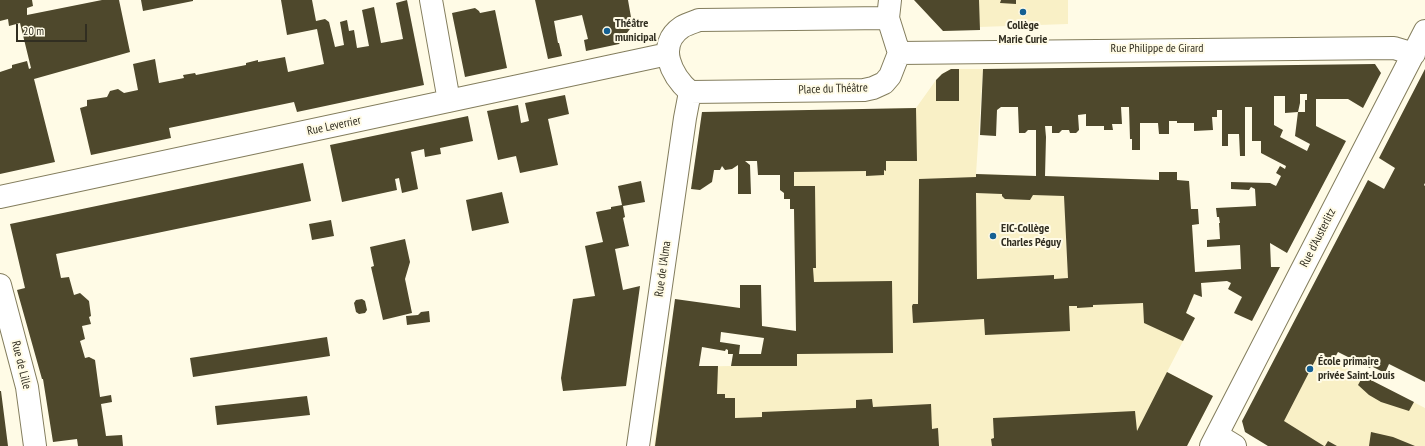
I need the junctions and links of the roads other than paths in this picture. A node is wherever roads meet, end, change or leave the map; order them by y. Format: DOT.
graph roads {
  1 [pos="431,0"];
  2 [pos="889,9"];
  3 [pos="1425,31"];
  4 [pos="899,53"];
  5 [pos="668,54"];
  6 [pos="1414,54"];
  7 [pos="690,92"];
  8 [pos="449,101"];
  9 [pos="0,197"];
  10 [pos="0,285"];
  11 [pos="1221,442"];
  12 [pos="36,446"];
  13 [pos="638,446"];
  1 -- 8 [label="street"];
  2 -- 4 [label="street"];
  2 -- 5 [label="street"];
  3 -- 6 [label="street, Rue d'Austerlitz"];
  4 -- 6 [label="street, Rue Philippe de Girard"];
  4 -- 7 [label="street, Place du Théâtre"];
  5 -- 7 [label="street"];
  5 -- 8 [label="street, Rue Leverrier"];
  6 -- 11 [label="street, Rue d'Austerlitz"];
  7 -- 13 [label="street, Rue de l'Alma"];
  8 -- 9 [label="street, Rue Leverrier"];
  10 -- 12 [label="street, Rue de Lille"];
}
